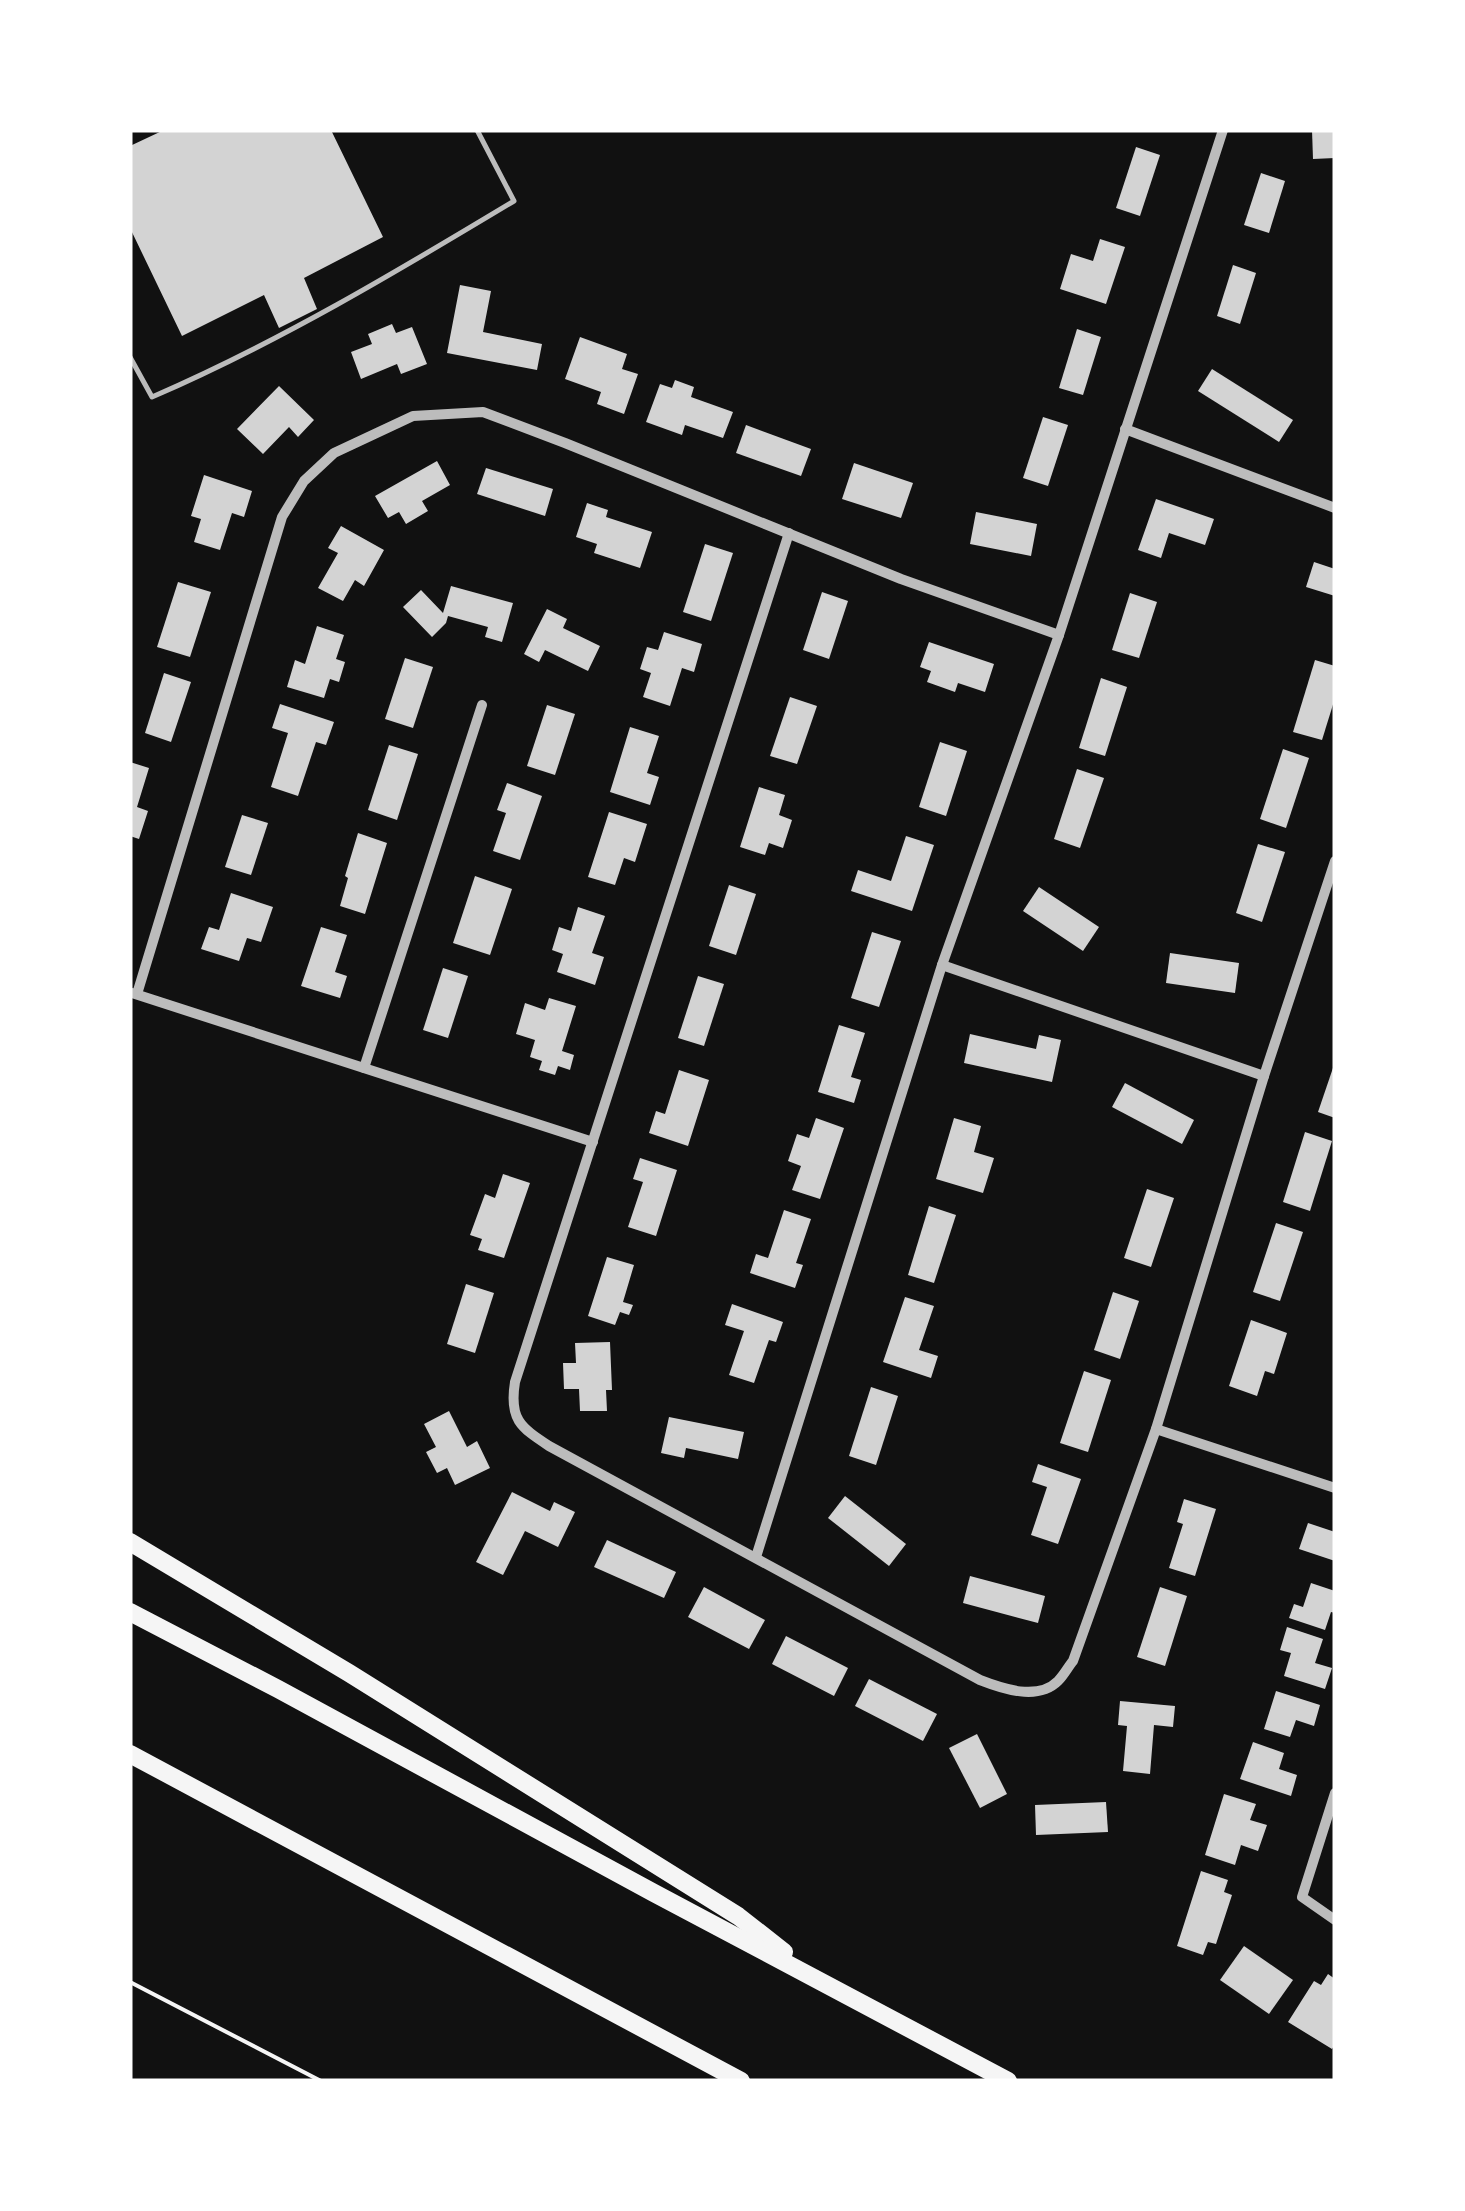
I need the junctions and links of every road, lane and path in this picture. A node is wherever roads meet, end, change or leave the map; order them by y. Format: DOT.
graph roads {
  1 [pos="477,130"];
  2 [pos="1223,130"];
  3 [pos="130,358"];
  4 [pos="1125,429"];
  5 [pos="1335,508"];
  6 [pos="788,533"];
  7 [pos="1059,636"];
  8 [pos="482,705"];
  9 [pos="1335,861"];
  10 [pos="942,965"];
  11 [pos="133,993"];
  12 [pos="364,1068"];
  13 [pos="1264,1076"];
  14 [pos="593,1142"];
  15 [pos="1156,1430"];
  16 [pos="1335,1488"];
  17 [pos="130,1542"];
  18 [pos="756,1557"];
  19 [pos="130,1612"];
  20 [pos="130,1754"];
  21 [pos="1335,1792"];
  22 [pos="1335,1920"];
  23 [pos="816,1977"];
  24 [pos="130,1982"];
  25 [pos="321,2081"];
  26 [pos="741,2081"];
  27 [pos="1008,2081"];
  1 -- 3 [label="lane"];
  2 -- 4 [label="street"];
  4 -- 5 [label="street"];
  4 -- 7 [label="street"];
  6 -- 7 [label="street"];
  6 -- 11 [label="street"];
  6 -- 14 [label="street"];
  7 -- 10 [label="street"];
  8 -- 12 [label="street"];
  9 -- 13 [label="street"];
  10 -- 13 [label="street"];
  10 -- 18 [label="street"];
  11 -- 12 [label="street"];
  12 -- 14 [label="street"];
  13 -- 15 [label="street"];
  14 -- 18 [label="street"];
  15 -- 16 [label="street"];
  15 -- 18 [label="street"];
  17 -- 23 [label="highway"];
  19 -- 23 [label="highway"];
  20 -- 26 [label="highway"];
  21 -- 22 [label="street"];
  23 -- 27 [label="highway"];
  24 -- 25 [label="path"];
}
